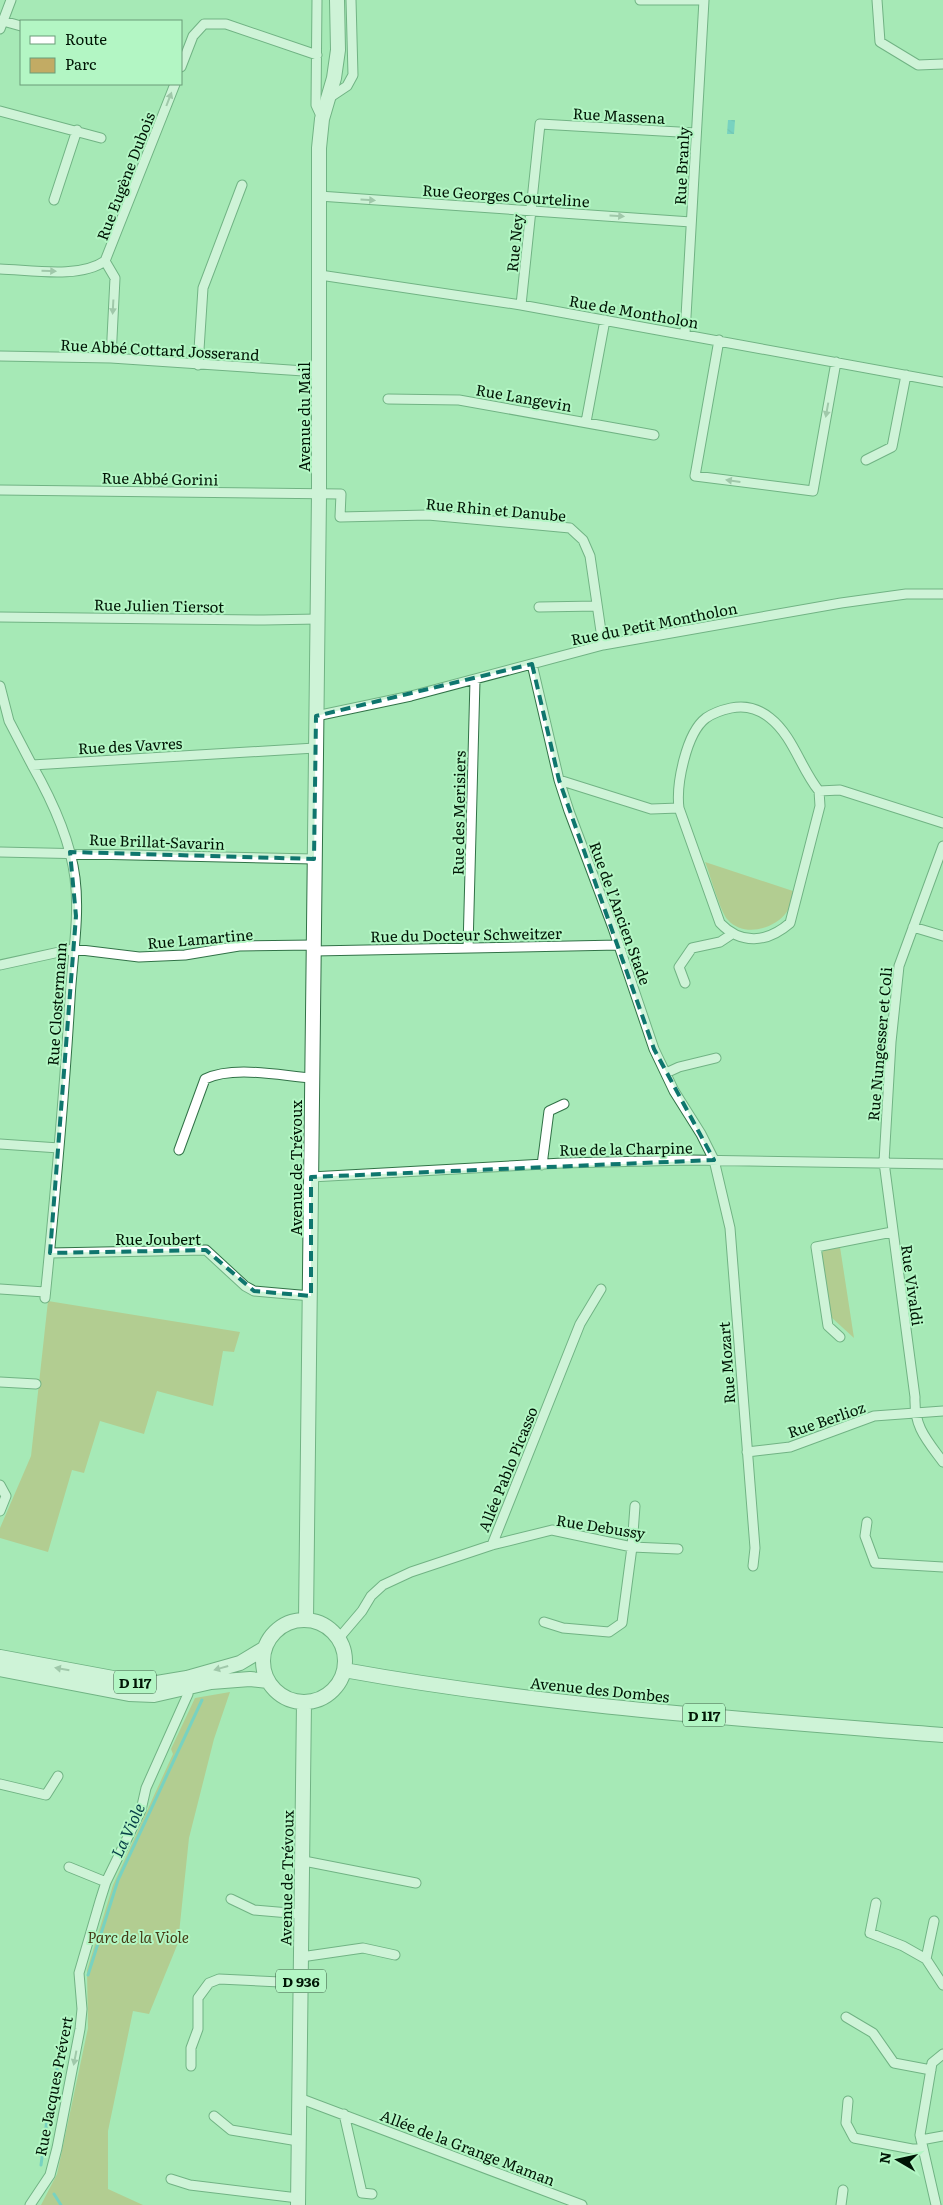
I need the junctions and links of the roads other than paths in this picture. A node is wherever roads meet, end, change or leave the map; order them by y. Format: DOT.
graph roads {
  1 [pos="11,0"];
  2 [pos="317,0"];
  3 [pos="337,0"];
  4 [pos="351,0"];
  5 [pos="640,0"];
  6 [pos="703,0"];
  7 [pos="877,0"];
  8 [pos="2,25"];
  9 [pos="20,26"];
  10 [pos="317,55"];
  11 [pos="182,64"];
  12 [pos="943,64"];
  13 [pos="175,85"];
  14 [pos="329,98"];
  15 [pos="0,111"];
  16 [pos="322,119"];
  17 [pos="540,124"];
  18 [pos="78,130"];
  19 [pos="696,133"];
  20 [pos="101,138"];
  21 [pos="242,185"];
  22 [pos="319,196"];
  23 [pos="54,200"];
  24 [pos="532,210"];
  25 [pos="691,222"];
  26 [pos="105,261"];
  27 [pos="0,269"];
  28 [pos="320,275"];
  29 [pos="521,305"];
  30 [pos="605,320"];
  31 [pos="685,334"];
  32 [pos="719,340"];
  33 [pos="0,356"];
  34 [pos="111,358"];
  35 [pos="836,362"];
  36 [pos="198,365"];
  37 [pos="319,372"];
  38 [pos="906,375"];
  39 [pos="943,382"];
  40 [pos="388,399"];
  41 [pos="586,422"];
  42 [pos="654,435"];
  43 [pos="866,460"];
  44 [pos="0,490"];
  45 [pos="319,494"];
  46 [pos="943,594"];
  47 [pos="597,606"];
  48 [pos="539,607"];
  49 [pos="0,617"];
  50 [pos="318,619"];
  51 [pos="603,645"];
  52 [pos="532,664"];
  53 [pos="475,680"];
  54 [pos="0,686"];
  55 [pos="316,716"];
  56 [pos="5,722"];
  57 [pos="315,748"];
  58 [pos="32,765"];
  59 [pos="559,780"];
  60 [pos="819,792"];
  61 [pos="679,808"];
  62 [pos="943,823"];
  63 [pos="943,846"];
  64 [pos="0,852"];
  65 [pos="70,852"];
  66 [pos="314,859"];
  67 [pos="913,927"];
  68 [pos="732,934"];
  69 [pos="943,936"];
  70 [pos="619,945"];
  71 [pos="314,948"];
  72 [pos="468,948"];
  73 [pos="73,949"];
  74 [pos="0,965"];
  75 [pos="685,983"];
  76 [pos="716,1058"];
  77 [pos="666,1073"];
  78 [pos="312,1078"];
  79 [pos="564,1104"];
  80 [pos="0,1144"];
  81 [pos="59,1148"];
  82 [pos="179,1150"];
  83 [pos="714,1160"];
  84 [pos="884,1162"];
  85 [pos="943,1164"];
  86 [pos="542,1165"];
  87 [pos="311,1177"];
  88 [pos="892,1232"];
  89 [pos="50,1253"];
  90 [pos="0,1289"];
  91 [pos="601,1289"];
  92 [pos="311,1296"];
  93 [pos="840,1337"];
  94 [pos="0,1382"];
  95 [pos="36,1384"];
  96 [pos="943,1411"];
  97 [pos="914,1412"];
  98 [pos="747,1452"];
  99 [pos="943,1462"];
  100 [pos="0,1485"];
  101 [pos="635,1506"];
  102 [pos="0,1510"];
  103 [pos="867,1522"];
  104 [pos="492,1545"];
  105 [pos="632,1547"];
  106 [pos="678,1549"];
  107 [pos="753,1566"];
  108 [pos="943,1567"];
  109 [pos="306,1620"];
  110 [pos="544,1622"];
  111 [pos="339,1638"];
  112 [pos="265,1648"];
  113 [pos="0,1657"];
  114 [pos="0,1669"];
  115 [pos="344,1670"];
  116 [pos="268,1681"];
  117 [pos="188,1683"];
  118 [pos="304,1702"];
  119 [pos="943,1736"];
  120 [pos="58,1776"];
  121 [pos="0,1784"];
  122 [pos="304,1862"];
  123 [pos="70,1867"];
  124 [pos="106,1882"];
  125 [pos="416,1883"];
  126 [pos="231,1898"];
  127 [pos="876,1903"];
  128 [pos="301,1914"];
  129 [pos="934,1921"];
  130 [pos="395,1954"];
  131 [pos="301,1957"];
  132 [pos="926,1959"];
  133 [pos="301,1983"];
  134 [pos="943,1985"];
  135 [pos="846,2017"];
  136 [pos="943,2054"];
  137 [pos="191,2066"];
  138 [pos="931,2070"];
  139 [pos="300,2098"];
  140 [pos="848,2101"];
  141 [pos="344,2114"];
  142 [pos="214,2116"];
  143 [pos="943,2136"];
  144 [pos="298,2140"];
  145 [pos="922,2144"];
  146 [pos="171,2179"];
  147 [pos="843,2190"];
  148 [pos="372,2194"];
  149 [pos="298,2201"];
  150 [pos="30,2204"];
  151 [pos="582,2205"];
  152 [pos="841,2205"];
  153 [pos="936,2205"];
  1 -- 8 [label="street"];
  2 -- 10 [label="street, Avenue du Mail"];
  3 -- 14 [label="main road, Avenue du Mail"];
  4 -- 14 [label="street"];
  5 -- 6 [label="street"];
  6 -- 19 [label="street, Rue Branly"];
  7 -- 12 [label="street"];
  8 -- 9 [label="street"];
  10 -- 11 [label="street"];
  10 -- 16 [label="street, Avenue du Mail"];
  26 -- 13 [label="street, Rue Eugène Dubois, one-way"];
  14 -- 16 [label="main road, Avenue du Mail"];
  15 -- 18 [label="street"];
  16 -- 22 [label="main road, Avenue du Mail"];
  17 -- 19 [label="street, Rue Massena"];
  17 -- 24 [label="street, Rue Ney"];
  18 -- 20 [label="street"];
  18 -- 23 [label="street"];
  19 -- 25 [label="street, Rue Branly"];
  21 -- 36 [label="street"];
  22 -- 24 [label="street, Rue Georges Courteline, one-way"];
  22 -- 28 [label="main road, Avenue du Mail"];
  24 -- 25 [label="street, Rue Georges Courteline, one-way"];
  24 -- 29 [label="street, Rue Ney"];
  25 -- 31 [label="street, Rue Branly"];
  27 -- 26 [label="street, Rue Eugène Dubois, one-way"];
  26 -- 34 [label="street, one-way"];
  28 -- 29 [label="street, Rue de Montholon"];
  28 -- 37 [label="main road, Avenue du Mail"];
  29 -- 30 [label="street, Rue de Montholon"];
  30 -- 31 [label="street, Rue de Montholon"];
  30 -- 41 [label="street"];
  31 -- 32 [label="street, Rue de Montholon"];
  32 -- 35 [label="street, Rue de Montholon"];
  35 -- 32 [label="street, one-way"];
  33 -- 34 [label="street, Rue Abbé Cottard Josserand"];
  34 -- 36 [label="street, Rue Abbé Cottard Josserand"];
  35 -- 38 [label="street, Rue de Montholon"];
  36 -- 37 [label="street, Rue Abbé Cottard Josserand"];
  37 -- 45 [label="main road, Avenue du Mail"];
  38 -- 39 [label="street, Rue de Montholon"];
  38 -- 43 [label="street"];
  40 -- 41 [label="street, Rue Langevin"];
  41 -- 42 [label="street, Rue Langevin"];
  44 -- 45 [label="street, Rue Abbé Gorini"];
  45 -- 47 [label="street, Rue Rhin et Danube"];
  45 -- 50 [label="main road, Avenue du Mail"];
  46 -- 51 [label="street, Rue du Petit Montholon"];
  47 -- 48 [label="street"];
  47 -- 51 [label="street, Rue Rhin et Danube"];
  49 -- 50 [label="street, Rue Julien Tiersot"];
  50 -- 55 [label="main road, Avenue du Mail"];
  51 -- 52 [label="street, Rue du Petit Montholon"];
  52 -- 53 [label="street, Rue du Petit Montholon"];
  52 -- 59 [label="street, Rue de l’Ancien Stade"];
  53 -- 55 [label="street, Rue du Petit Montholon"];
  53 -- 72 [label="street, Rue des Merisiers"];
  54 -- 56 [label="street"];
  55 -- 57 [label="main road, Avenue de Trévoux"];
  56 -- 58 [label="street"];
  57 -- 58 [label="street, Rue des Vavres"];
  57 -- 66 [label="main road, Avenue de Trévoux"];
  58 -- 65 [label="street, Rue Clostermann"];
  59 -- 61 [label="street"];
  59 -- 70 [label="street, Rue de l’Ancien Stade"];
  60 -- 61 [label="street"];
  60 -- 62 [label="street"];
  60 -- 68 [label="street"];
  61 -- 68 [label="street"];
  63 -- 67 [label="street, Rue Nungesser et Coli"];
  64 -- 65 [label="street, Rue Brillat-Savarin"];
  65 -- 66 [label="street, Rue Brillat-Savarin"];
  65 -- 73 [label="street, Rue Clostermann"];
  66 -- 71 [label="main road, Avenue de Trévoux"];
  67 -- 69 [label="street"];
  67 -- 84 [label="street, Rue Nungesser et Coli"];
  68 -- 75 [label="street"];
  70 -- 72 [label="street, Rue du Docteur Schweitzer"];
  70 -- 77 [label="street, Rue de l’Ancien Stade"];
  71 -- 72 [label="street, Rue du Docteur Schweitzer"];
  71 -- 73 [label="street, Rue Lamartine"];
  71 -- 78 [label="main road, Avenue de Trévoux"];
  73 -- 74 [label="street, Rue Lamartine"];
  73 -- 81 [label="street, Rue Clostermann"];
  76 -- 77 [label="street"];
  77 -- 83 [label="street, Rue de l’Ancien Stade"];
  78 -- 82 [label="street"];
  78 -- 87 [label="main road, Avenue de Trévoux"];
  79 -- 86 [label="street"];
  80 -- 81 [label="street"];
  81 -- 89 [label="street, Rue Clostermann"];
  83 -- 84 [label="street, Rue de la Charpine"];
  83 -- 86 [label="street, Rue de la Charpine"];
  83 -- 98 [label="street, Rue Mozart"];
  84 -- 85 [label="street, Rue de la Charpine"];
  84 -- 88 [label="street, Rue Vivaldi"];
  86 -- 87 [label="street, Rue de la Charpine"];
  87 -- 92 [label="main road, Avenue de Trévoux"];
  88 -- 93 [label="street"];
  88 -- 97 [label="street, Rue Vivaldi"];
  89 -- 90 [label="street, Rue Clostermann"];
  89 -- 92 [label="street, Rue Joubert"];
  91 -- 104 [label="street, Allée Pablo Picasso"];
  92 -- 109 [label="main road, Avenue de Trévoux"];
  94 -- 95 [label="street"];
  96 -- 97 [label="street, Rue Berlioz"];
  97 -- 98 [label="street, Rue Berlioz"];
  97 -- 99 [label="street"];
  98 -- 107 [label="street, Rue Mozart"];
  100 -- 102 [label="street"];
  101 -- 105 [label="street"];
  103 -- 108 [label="street"];
  104 -- 105 [label="street, Rue Debussy"];
  104 -- 111 [label="street, Allée Pablo Picasso"];
  105 -- 106 [label="street, Rue Debussy"];
  105 -- 110 [label="street"];
  109 -- 111 [label="main road"];
  109 -- 112 [label="main road"];
  111 -- 115 [label="main road"];
  112 -- 116 [label="main road"];
  112 -- 117 [label="main road, D 117, one-way"];
  117 -- 113 [label="main road, D 117, one-way"];
  114 -- 117 [label="main road, D 117"];
  115 -- 118 [label="main road"];
  115 -- 119 [label="main road, Avenue des Dombes / D 117"];
  116 -- 117 [label="main road, D 117"];
  116 -- 118 [label="main road"];
  117 -- 124 [label="street, Rue Jacques Prévert"];
  118 -- 122 [label="main road, Avenue de Trévoux / D 936"];
  120 -- 121 [label="street"];
  122 -- 125 [label="street"];
  122 -- 128 [label="main road, Avenue de Trévoux / D 936"];
  123 -- 124 [label="street"];
  124 -- 150 [label="street, Rue Jacques Prévert, one-way"];
  126 -- 128 [label="street"];
  127 -- 132 [label="street"];
  128 -- 131 [label="main road, Avenue de Trévoux / D 936"];
  129 -- 132 [label="street"];
  130 -- 131 [label="street"];
  131 -- 133 [label="main road, Avenue de Trévoux / D 936"];
  132 -- 134 [label="street"];
  133 -- 137 [label="street"];
  133 -- 139 [label="main road, Avenue de Trévoux / D 936"];
  135 -- 138 [label="street"];
  136 -- 138 [label="street"];
  138 -- 145 [label="street"];
  139 -- 141 [label="street, Allée de la Grange Maman"];
  139 -- 144 [label="main road, Avenue de Trévoux / D 936"];
  140 -- 145 [label="street"];
  141 -- 148 [label="street"];
  141 -- 151 [label="street, Allée de la Grange Maman"];
  142 -- 144 [label="street"];
  143 -- 145 [label="street"];
  144 -- 149 [label="main road, Avenue de Trévoux / D 936"];
  145 -- 153 [label="street"];
  146 -- 149 [label="street"];
  147 -- 152 [label="street"];
}
